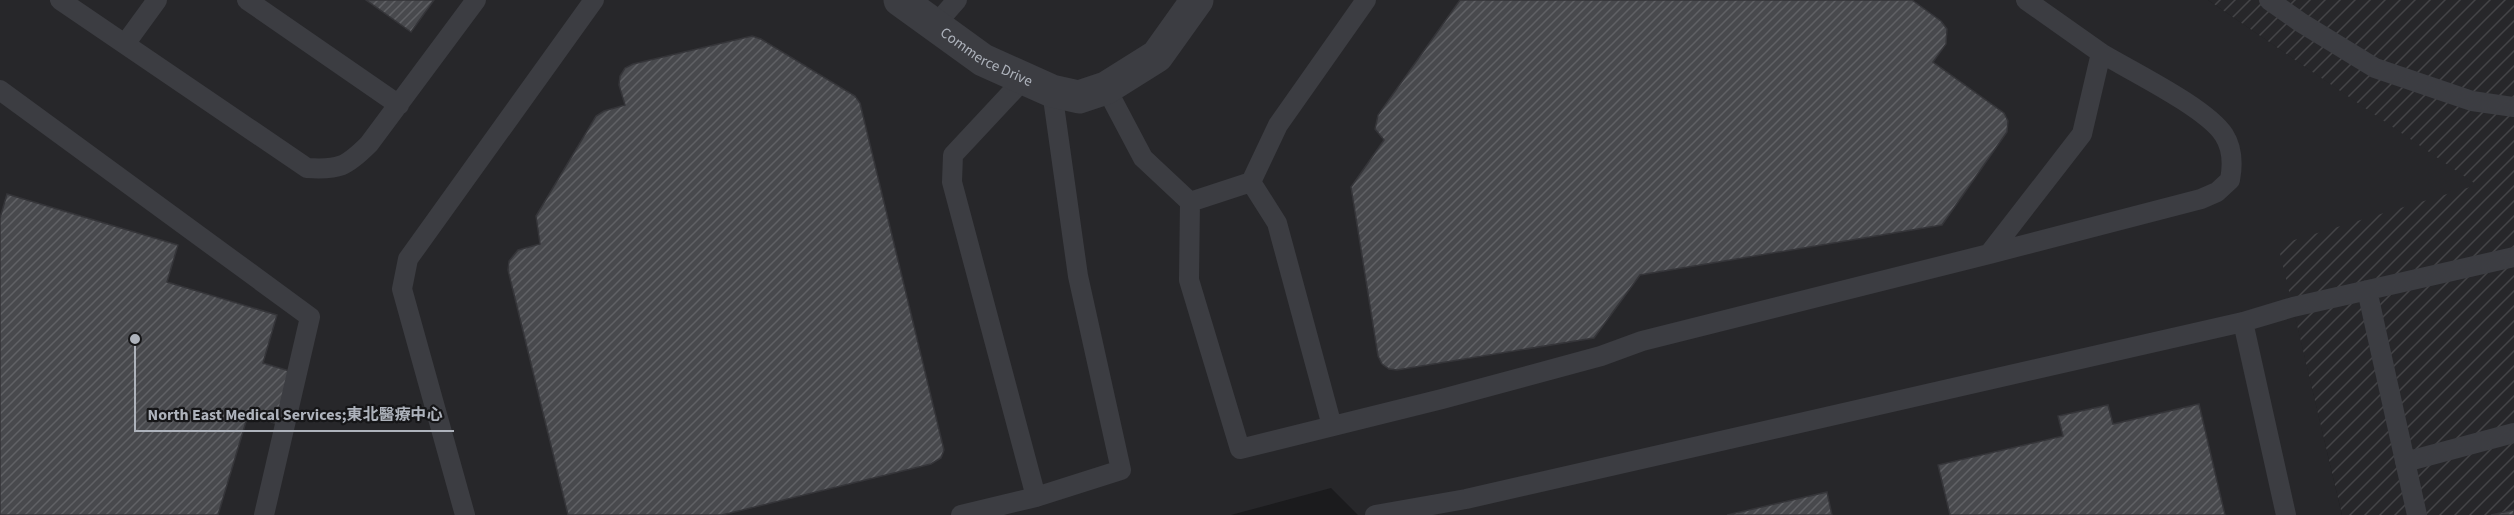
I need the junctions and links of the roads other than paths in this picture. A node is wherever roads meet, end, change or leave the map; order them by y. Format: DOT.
graph roads {
  1 [pos="60,0"];
  2 [pos="157,0"];
  3 [pos="247,0"];
  4 [pos="476,0"];
  5 [pos="594,0"];
  6 [pos="900,0"];
  7 [pos="957,0"];
  8 [pos="1197,0"];
  9 [pos="1366,0"];
  10 [pos="2026,0"];
  11 [pos="2269,0"];
  12 [pos="935,25"];
  13 [pos="125,44"];
  14 [pos="2101,53"];
  15 [pos="1065,89"];
  16 [pos="0,90"];
  17 [pos="2511,102"];
  18 [pos="399,105"];
  19 [pos="1251,182"];
  20 [pos="1190,202"];
  21 [pos="1989,254"];
  22 [pos="2514,257"];
  23 [pos="2367,290"];
  24 [pos="2243,322"];
  25 [pos="1332,426"];
  26 [pos="2514,433"];
  27 [pos="2405,462"];
  28 [pos="1036,497"];
  29 [pos="1468,507"];
  30 [pos="264,515"];
  31 [pos="465,515"];
  32 [pos="961,515"];
  33 [pos="1375,515"];
  34 [pos="2286,515"];
  35 [pos="2418,515"];
  1 -- 13 [label="lane"];
  2 -- 13 [label="lane"];
  3 -- 18 [label="lane"];
  4 -- 18 [label="lane"];
  5 -- 31 [label="lane"];
  6 -- 12 [label="street, Commerce Drive"];
  7 -- 12 [label="lane"];
  8 -- 15 [label="street"];
  9 -- 19 [label="lane"];
  10 -- 14 [label="lane"];
  11 -- 17 [label="lane"];
  12 -- 15 [label="street, Commerce Drive"];
  13 -- 18 [label="lane"];
  14 -- 21 [label="lane"];
  14 -- 21 [label="lane"];
  15 -- 20 [label="lane"];
  15 -- 28 [label="lane"];
  15 -- 28 [label="lane"];
  16 -- 30 [label="lane"];
  19 -- 20 [label="lane"];
  19 -- 25 [label="lane"];
  20 -- 25 [label="lane"];
  21 -- 25 [label="lane"];
  22 -- 23 [label="lane"];
  23 -- 24 [label="lane"];
  23 -- 27 [label="lane"];
  24 -- 29 [label="lane"];
  24 -- 34 [label="lane"];
  26 -- 27 [label="lane"];
  27 -- 35 [label="lane"];
  28 -- 32 [label="lane"];
  29 -- 33 [label="lane"];
}
